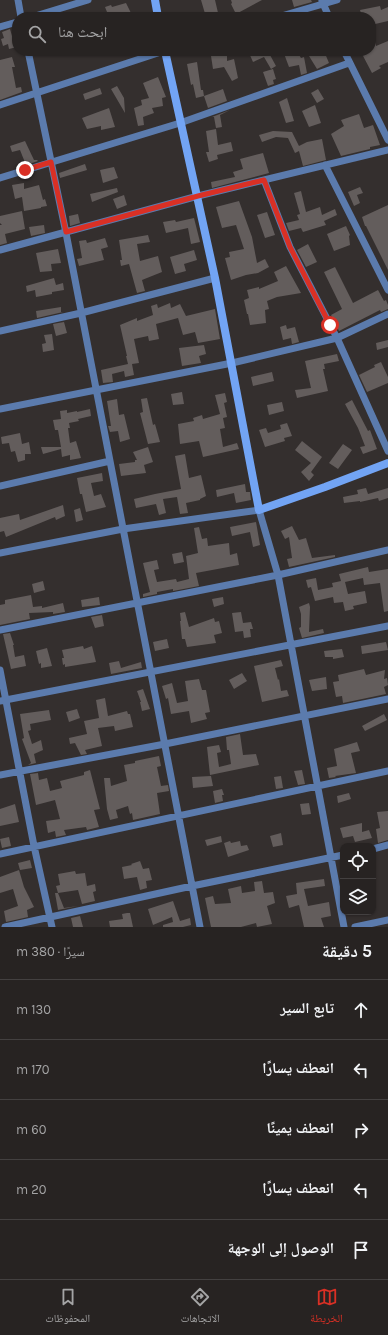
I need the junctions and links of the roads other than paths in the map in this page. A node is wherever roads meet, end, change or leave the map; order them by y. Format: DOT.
graph roads {
  1 [pos="18,0"];
  2 [pos="88,0"];
  3 [pos="155,0"];
  4 [pos="337,0"];
  5 [pos="323,2"];
  6 [pos="20,12"];
  7 [pos="48,12"];
  8 [pos="157,12"];
  9 [pos="293,12"];
  10 [pos="327,12"];
  11 [pos="12,23"];
  12 [pos="0,27"];
  13 [pos="29,56"];
  14 [pos="150,56"];
  15 [pos="166,56"];
  16 [pos="346,56"];
  17 [pos="349,63"];
  18 [pos="37,94"];
  19 [pos="0,106"];
  20 [pos="180,123"];
  21 [pos="388,140"];
  22 [pos="388,150"];
  23 [pos="51,162"];
  24 [pos="325,166"];
  25 [pos="0,178"];
  26 [pos="264,180"];
  27 [pos="198,196"];
  28 [pos="66,232"];
  29 [pos="0,250"];
  30 [pos="215,278"];
  31 [pos="388,290"];
  32 [pos="81,312"];
  33 [pos="388,314"];
  34 [pos="0,331"];
  35 [pos="337,338"];
  36 [pos="232,363"];
  37 [pos="96,390"];
  38 [pos="0,409"];
  39 [pos="388,451"];
  40 [pos="110,461"];
  41 [pos="388,463"];
  42 [pos="0,486"];
  43 [pos="259,510"];
  44 [pos="123,529"];
  45 [pos="388,550"];
  46 [pos="0,553"];
  47 [pos="278,574"];
  48 [pos="137,603"];
  49 [pos="388,626"];
  50 [pos="0,630"];
  51 [pos="291,644"];
  52 [pos="0,670"];
  53 [pos="151,672"];
  54 [pos="388,699"];
  55 [pos="3,701"];
  56 [pos="304,715"];
  57 [pos="165,744"];
  58 [pos="19,771"];
  59 [pos="388,771"];
  60 [pos="0,775"];
  61 [pos="317,786"];
  62 [pos="179,815"];
  63 [pos="388,845"];
  64 [pos="34,846"];
  65 [pos="376,848"];
  66 [pos="0,854"];
  67 [pos="340,856"];
  68 [pos="331,858"];
  69 [pos="192,886"];
  70 [pos="50,917"];
  71 [pos="388,920"];
  72 [pos="5,927"];
  73 [pos="52,927"];
  74 [pos="200,927"];
  75 [pos="344,927"];
  76 [pos="355,927"];
  1 -- 6 [label="street"];
  2 -- 7 [label="street"];
  3 -- 8 [label="main road"];
  4 -- 5 [label="street"];
  5 -- 9 [label="street"];
  5 -- 10 [label="street"];
  11 -- 12 [label="street"];
  13 -- 18 [label="street"];
  14 -- 18 [label="street"];
  15 -- 20 [label="main road"];
  16 -- 17 [label="street"];
  17 -- 20 [label="street"];
  17 -- 21 [label="street"];
  18 -- 19 [label="street"];
  18 -- 23 [label="street"];
  20 -- 23 [label="street"];
  20 -- 27 [label="main road"];
  22 -- 24 [label="street"];
  23 -- 25 [label="street"];
  23 -- 28 [label="street"];
  24 -- 26 [label="street"];
  24 -- 31 [label="street"];
  26 -- 27 [label="street"];
  26 -- 35 [label="street"];
  27 -- 28 [label="street"];
  27 -- 30 [label="main road"];
  28 -- 29 [label="street"];
  28 -- 32 [label="street"];
  30 -- 32 [label="street"];
  30 -- 36 [label="main road"];
  32 -- 34 [label="street"];
  32 -- 37 [label="street"];
  33 -- 35 [label="street"];
  35 -- 36 [label="street"];
  35 -- 39 [label="street"];
  36 -- 37 [label="street"];
  36 -- 43 [label="main road"];
  37 -- 38 [label="street"];
  37 -- 40 [label="street"];
  40 -- 42 [label="street"];
  40 -- 44 [label="street"];
  41 -- 43 [label="main road"];
  43 -- 44 [label="street"];
  43 -- 47 [label="street"];
  44 -- 46 [label="street"];
  44 -- 48 [label="street"];
  45 -- 47 [label="street"];
  47 -- 48 [label="street"];
  47 -- 51 [label="street"];
  48 -- 50 [label="street"];
  48 -- 53 [label="street"];
  49 -- 51 [label="street"];
  51 -- 53 [label="street"];
  51 -- 56 [label="street"];
  52 -- 55 [label="street"];
  53 -- 55 [label="street"];
  53 -- 57 [label="street"];
  54 -- 56 [label="street"];
  55 -- 58 [label="street"];
  56 -- 57 [label="street"];
  56 -- 61 [label="street"];
  57 -- 58 [label="street"];
  57 -- 62 [label="street"];
  58 -- 60 [label="street"];
  58 -- 64 [label="street"];
  59 -- 61 [label="street"];
  61 -- 62 [label="street"];
  61 -- 68 [label="street"];
  62 -- 64 [label="street"];
  62 -- 69 [label="street"];
  63 -- 65 [label="street"];
  64 -- 66 [label="street"];
  64 -- 70 [label="street"];
  67 -- 68 [label="street"];
  68 -- 69 [label="street"];
  68 -- 75 [label="street"];
  69 -- 70 [label="street"];
  69 -- 74 [label="street"];
  70 -- 72 [label="street"];
  70 -- 73 [label="street"];
  71 -- 76 [label="street"];
}
